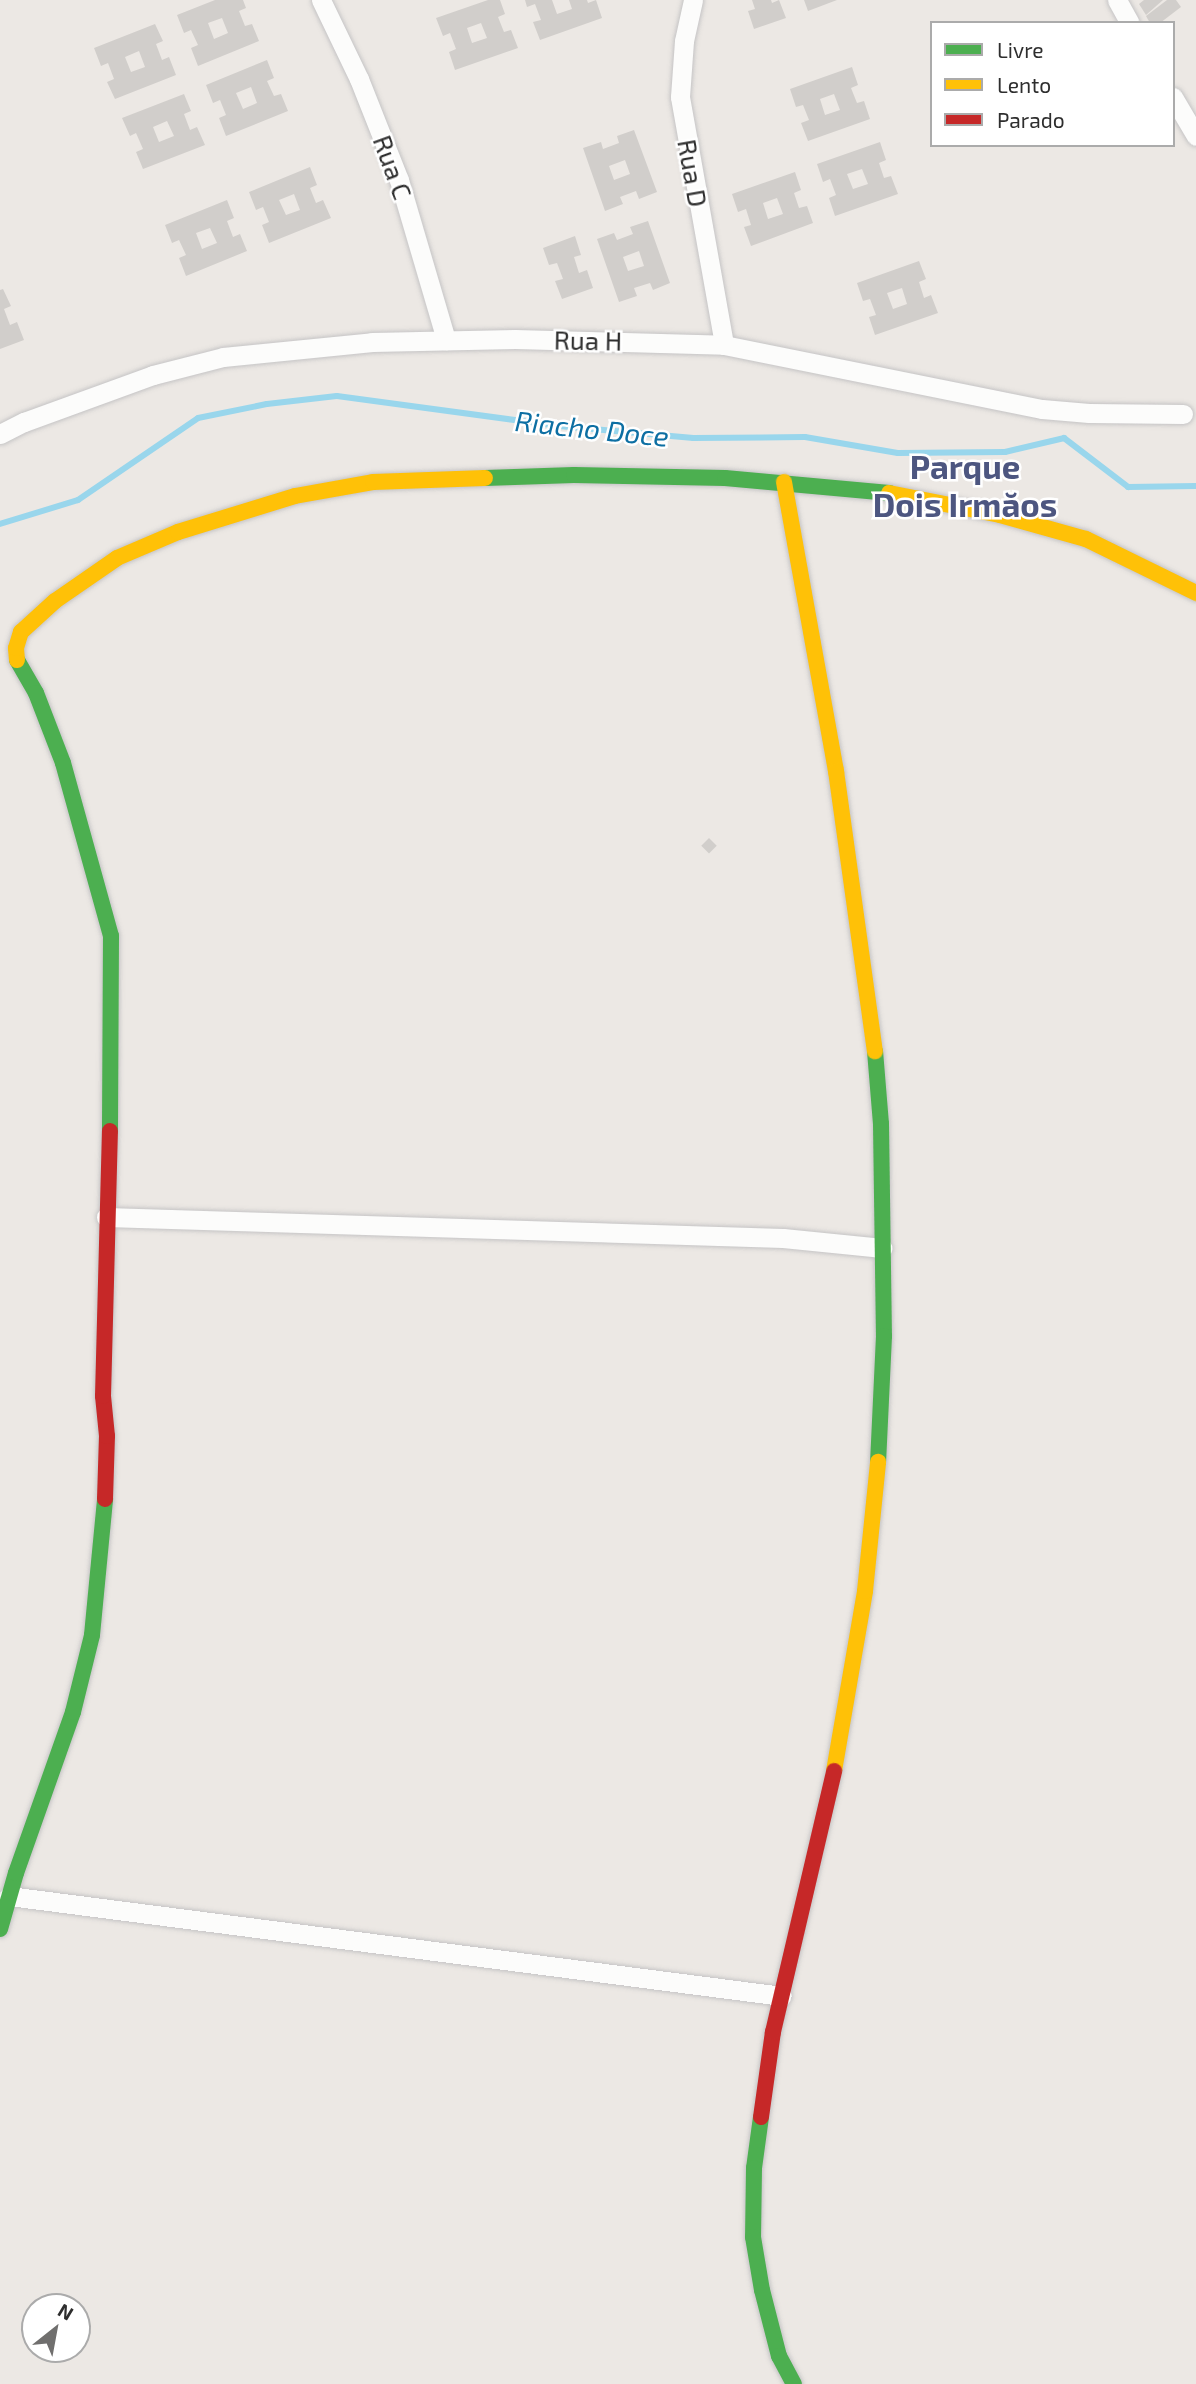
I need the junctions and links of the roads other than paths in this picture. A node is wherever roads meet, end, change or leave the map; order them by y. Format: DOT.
graph roads {
  1 [pos="321,0"];
  2 [pos="693,0"];
  3 [pos="1117,0"];
  4 [pos="1129,21"];
  5 [pos="1175,100"];
  6 [pos="1196,136"];
  7 [pos="446,340"];
  8 [pos="724,345"];
  9 [pos="1183,414"];
  10 [pos="0,434"];
  11 [pos="784,482"];
  12 [pos="1196,593"];
  13 [pos="106,1217"];
  14 [pos="883,1248"];
  15 [pos="9,1896"];
  16 [pos="0,1929"];
  17 [pos="782,1996"];
  18 [pos="794,2384"];
  1 -- 7 [label="street, Rua C"];
  2 -- 8 [label="street, Rua D"];
  3 -- 4 [label="street"];
  5 -- 6 [label="street"];
  7 -- 8 [label="street, Rua H"];
  7 -- 10 [label="street, Rua H"];
  8 -- 9 [label="street, Rua H"];
  11 -- 12 [label="street"];
  11 -- 13 [label="street"];
  11 -- 14 [label="street"];
  13 -- 14 [label="street"];
  13 -- 15 [label="street"];
  14 -- 17 [label="street"];
  15 -- 16 [label="street"];
  15 -- 17 [label="street"];
  17 -- 18 [label="street"];
}
